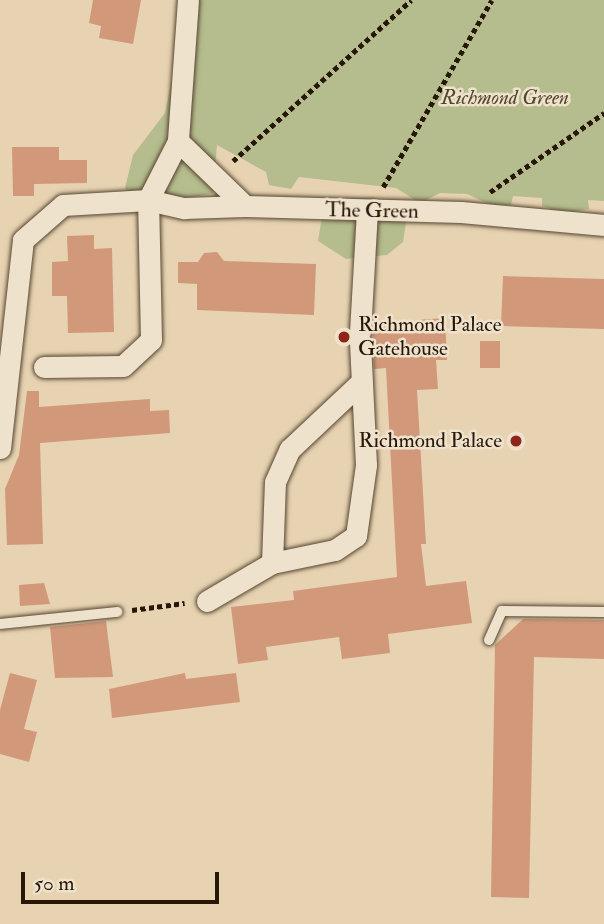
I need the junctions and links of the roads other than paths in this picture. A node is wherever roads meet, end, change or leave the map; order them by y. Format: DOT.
graph roads {
  1 [pos="188,0"];
  2 [pos="176,135"];
  3 [pos="148,200"];
  4 [pos="245,206"];
  5 [pos="366,212"];
  6 [pos="604,225"];
  7 [pos="44,367"];
  8 [pos="360,382"];
  9 [pos="0,448"];
  10 [pos="271,563"];
  11 [pos="207,601"];
  12 [pos="117,612"];
  13 [pos="604,612"];
  14 [pos="0,624"];
  15 [pos="489,640"];
  1 -- 2 [label="street"];
  2 -- 3 [label="street"];
  2 -- 4 [label="street"];
  3 -- 4 [label="street, The Green"];
  3 -- 7 [label="street"];
  3 -- 9 [label="street, The Green"];
  4 -- 5 [label="street, The Green"];
  5 -- 6 [label="street, The Green"];
  5 -- 8 [label="street"];
  8 -- 10 [label="street"];
  8 -- 10 [label="street"];
  10 -- 11 [label="street"];
  12 -- 14 [label="lane"];
  13 -- 15 [label="lane"];
}
